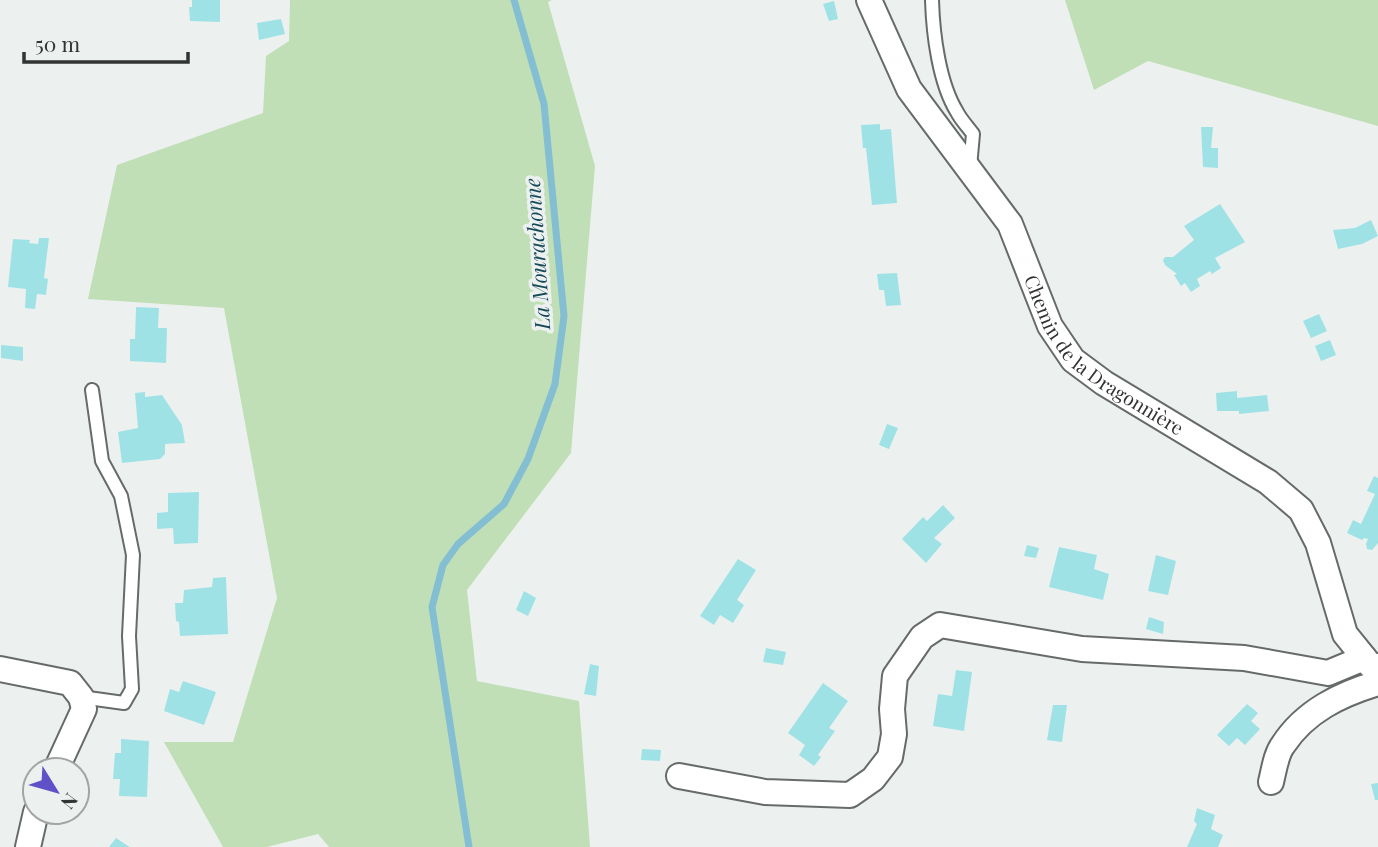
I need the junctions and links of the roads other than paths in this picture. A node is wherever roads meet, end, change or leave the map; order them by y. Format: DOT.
graph roads {
  1 [pos="869,0"];
  2 [pos="932,0"];
  3 [pos="970,171"];
  4 [pos="92,390"];
  5 [pos="1371,662"];
  6 [pos="0,669"];
  7 [pos="1378,682"];
  8 [pos="81,697"];
  9 [pos="62,756"];
  10 [pos="679,776"];
  11 [pos="1271,782"];
  12 [pos="33,826"];
  13 [pos="28,847"];
  1 -- 3 [label="street, Chemin de la Dragonnière"];
  2 -- 3 [label="lane"];
  3 -- 5 [label="street, Chemin de la Dragonnière"];
  4 -- 8 [label="lane"];
  5 -- 10 [label="street"];
  6 -- 8 [label="street"];
  7 -- 11 [label="street"];
  8 -- 9 [label="street"];
  12 -- 13 [label="street"];
}
